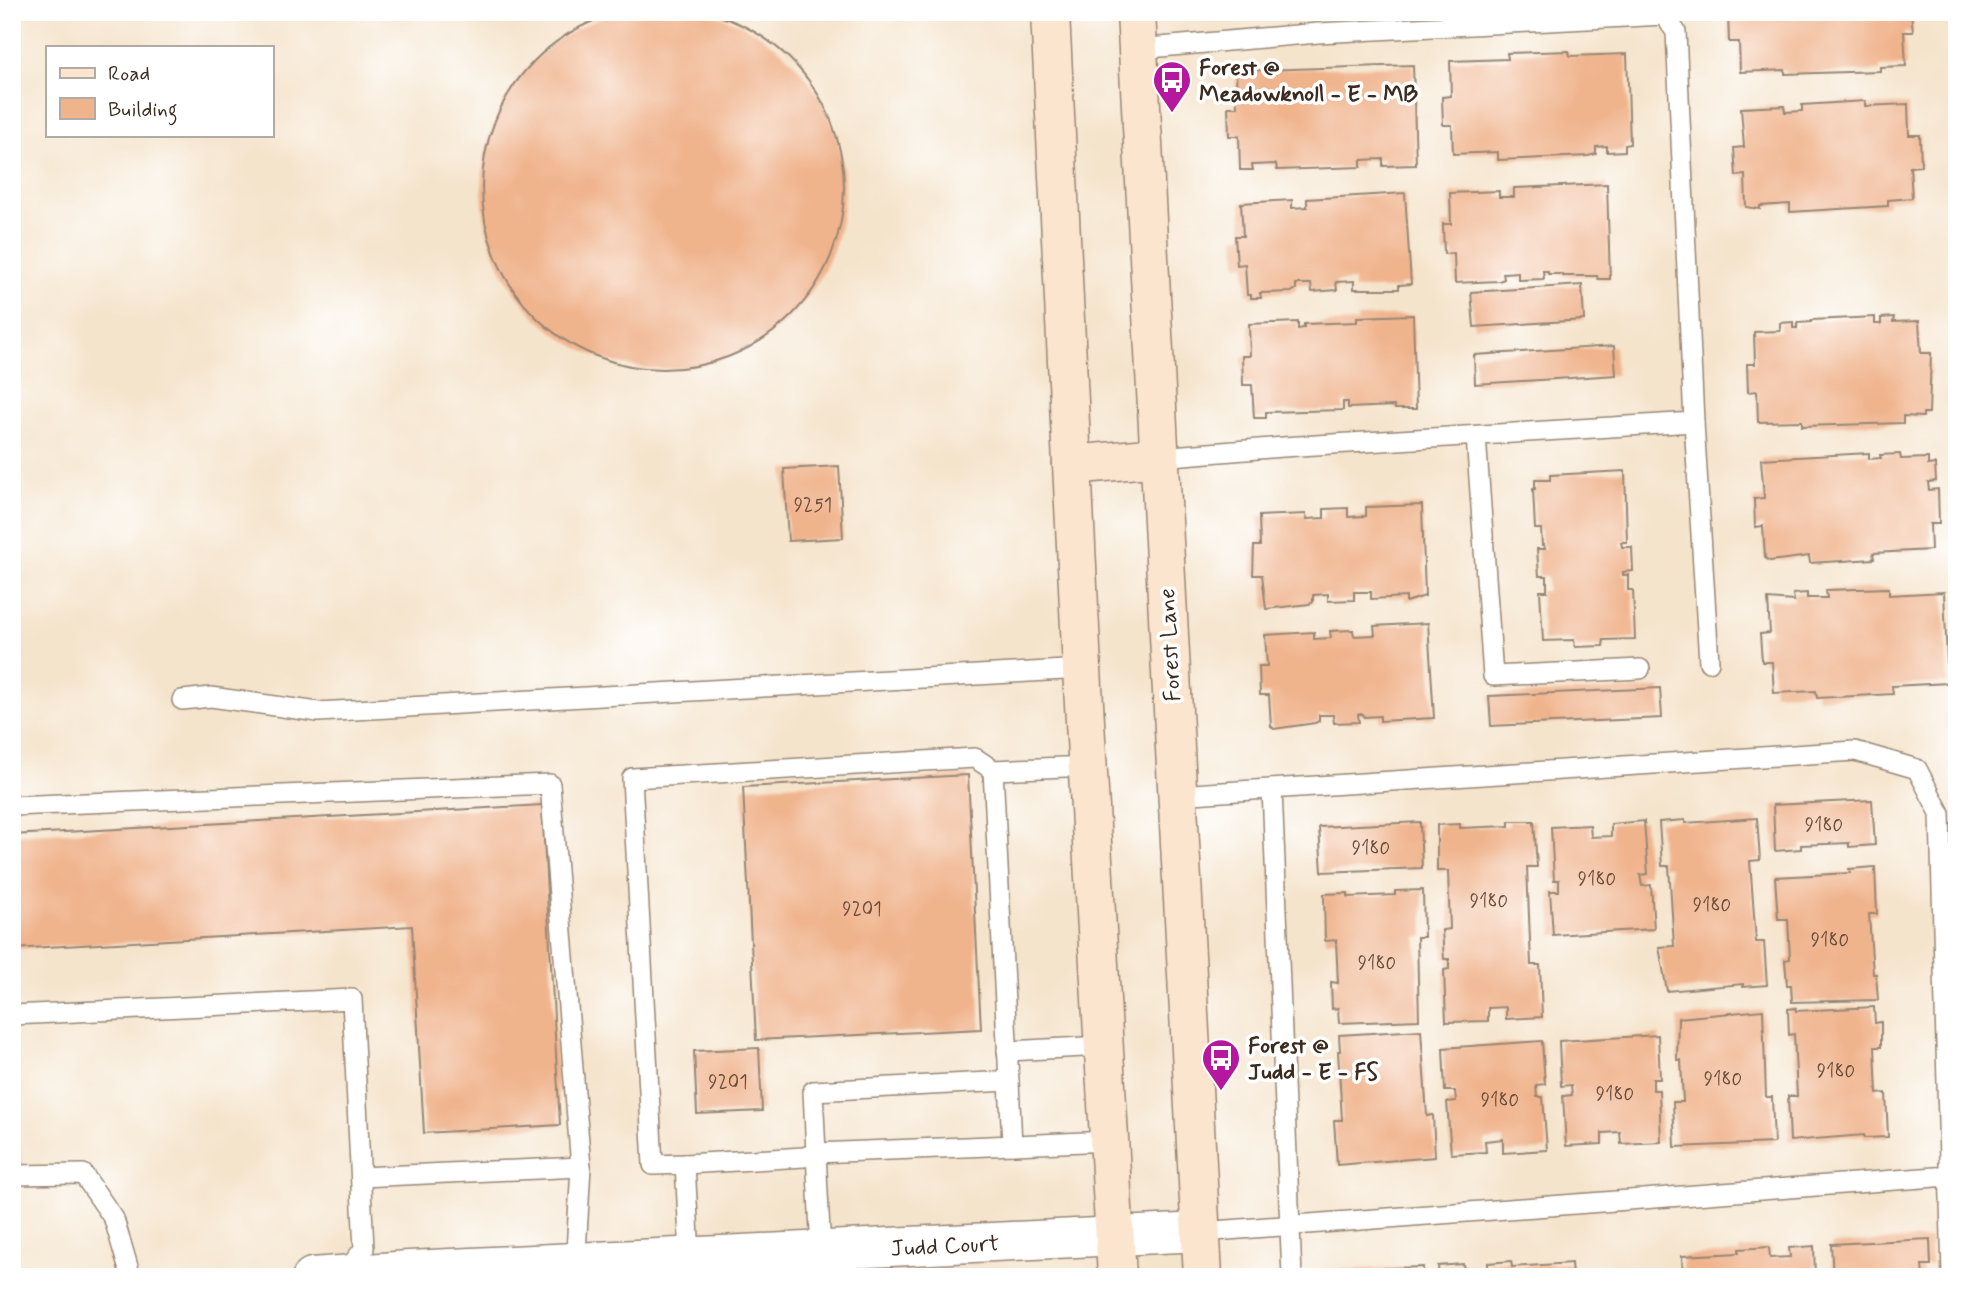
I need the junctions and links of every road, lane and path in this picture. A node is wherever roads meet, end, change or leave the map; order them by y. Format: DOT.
graph roads {
  1 [pos="1050,12"];
  2 [pos="1137,31"];
  3 [pos="1694,422"];
  4 [pos="1476,436"];
  5 [pos="1159,457"];
  6 [pos="1072,465"];
  7 [pos="1709,662"];
  8 [pos="1082,669"];
  9 [pos="1640,669"];
  10 [pos="182,700"];
  11 [pos="1089,766"];
  12 [pos="993,770"];
  13 [pos="1272,789"];
  14 [pos="1177,795"];
  15 [pos="12,806"];
  16 [pos="12,1015"];
  17 [pos="1103,1046"];
  18 [pos="1007,1051"];
  19 [pos="1009,1081"];
  20 [pos="1109,1141"];
  21 [pos="12,1143"];
  22 [pos="1012,1145"];
  23 [pos="816,1153"];
  24 [pos="685,1164"];
  25 [pos="581,1167"];
  26 [pos="13,1175"];
  27 [pos="1949,1176"];
  28 [pos="361,1177"];
  29 [pos="1290,1224"];
  30 [pos="1201,1232"];
  31 [pos="1114,1238"];
  32 [pos="821,1251"];
  33 [pos="690,1256"];
  34 [pos="730,1266"];
  35 [pos="575,1269"];
  36 [pos="409,1273"];
  37 [pos="333,1276"];
  38 [pos="131,1277"];
  39 [pos="1116,1277"];
  40 [pos="1203,1277"];
  41 [pos="1292,1277"];
  42 [pos="1952,1277"];
  1 -- 6 [label="main road"];
  2 -- 3 [label="lane"];
  2 -- 5 [label="main road, Forest Lane"];
  3 -- 4 [label="lane"];
  3 -- 7 [label="lane"];
  4 -- 5 [label="lane"];
  4 -- 9 [label="lane"];
  5 -- 6 [label="main road"];
  5 -- 14 [label="main road, Forest Lane"];
  6 -- 8 [label="main road"];
  8 -- 10 [label="lane"];
  8 -- 11 [label="main road"];
  11 -- 12 [label="lane"];
  11 -- 17 [label="main road"];
  12 -- 18 [label="lane"];
  12 -- 24 [label="lane"];
  13 -- 14 [label="lane"];
  13 -- 27 [label="lane"];
  13 -- 29 [label="lane"];
  14 -- 30 [label="main road, Forest Lane"];
  15 -- 25 [label="lane"];
  16 -- 28 [label="lane"];
  17 -- 18 [label="lane"];
  17 -- 20 [label="main road"];
  18 -- 19 [label="lane"];
  19 -- 22 [label="lane"];
  19 -- 23 [label="lane"];
  20 -- 22 [label="lane"];
  20 -- 31 [label="main road"];
  21 -- 26 [label="lane"];
  22 -- 23 [label="lane"];
  23 -- 24 [label="lane"];
  23 -- 32 [label="lane"];
  24 -- 33 [label="lane"];
  25 -- 28 [label="lane"];
  25 -- 35 [label="lane"];
  26 -- 38 [label="lane"];
  27 -- 29 [label="lane"];
  27 -- 42 [label="lane"];
  28 -- 37 [label="lane"];
  29 -- 30 [label="lane"];
  29 -- 41 [label="lane"];
  30 -- 31 [label="street, Judd Court"];
  30 -- 40 [label="main road, Forest Lane"];
  31 -- 32 [label="street, Judd Court"];
  31 -- 39 [label="main road"];
  32 -- 34 [label="street, Judd Court"];
  33 -- 34 [label="street, Judd Court"];
  33 -- 35 [label="street, Judd Court"];
  35 -- 36 [label="street, Judd Court"];
  36 -- 37 [label="street, Judd Court"];
}
